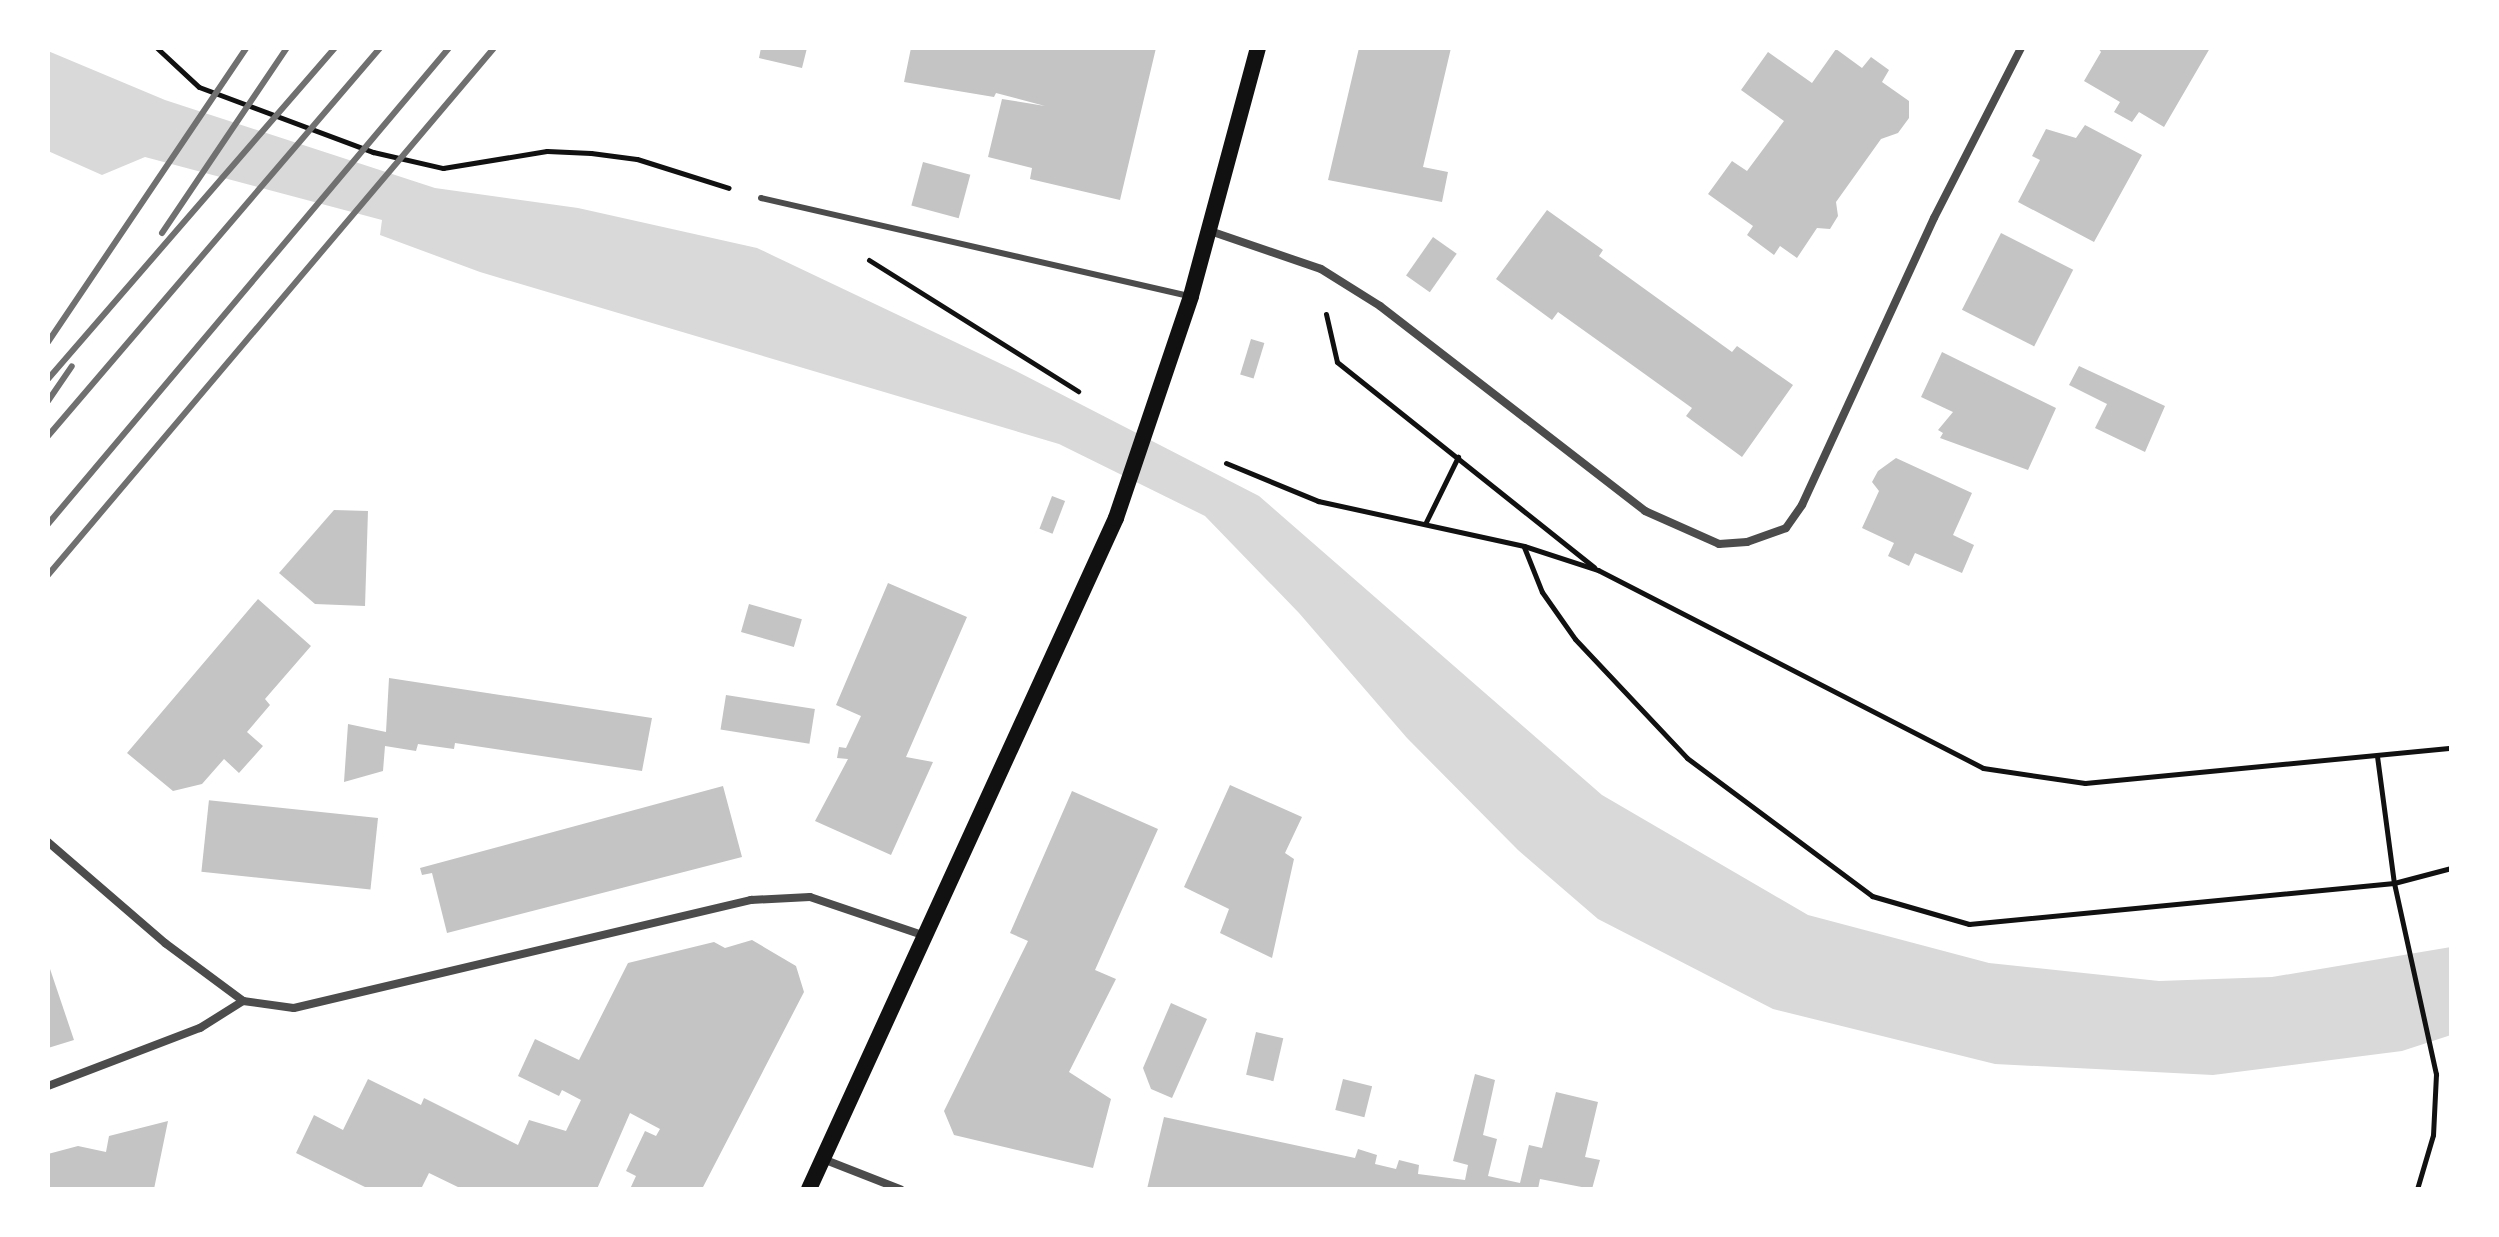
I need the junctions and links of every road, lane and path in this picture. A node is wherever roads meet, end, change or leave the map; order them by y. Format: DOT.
graph roads {
  1 [pos="157,48"];
  2 [pos="1258,48"];
  3 [pos="2021,48"];
  4 [pos="761,198"];
  5 [pos="1210,231"];
  6 [pos="860,255"];
  7 [pos="1321,269"];
  8 [pos="1191,296"];
  9 [pos="1078,391"];
  10 [pos="1458,457"];
  11 [pos="1226,463"];
  12 [pos="1425,524"];
  13 [pos="1524,546"];
  14 [pos="1598,570"];
  15 [pos="2451,748"];
  16 [pos="2377,756"];
  17 [pos="48,842"];
  18 [pos="2451,868"];
  19 [pos="2394,883"];
  20 [pos="925,936"];
  21 [pos="243,1001"];
  22 [pos="48,1086"];
  23 [pos="823,1159"];
  24 [pos="809,1189"];
  25 [pos="900,1189"];
  26 [pos="2417,1189"];
  1 -- 4 [label="path"];
  2 -- 5 [label="main road"];
  3 -- 7 [label="street"];
  4 -- 8 [label="lane"];
  5 -- 7 [label="street"];
  5 -- 8 [label="main road"];
  6 -- 9 [label="path"];
  7 -- 10 [label="path"];
  8 -- 20 [label="main road"];
  10 -- 12 [label="path"];
  10 -- 14 [label="path"];
  11 -- 12 [label="path"];
  12 -- 13 [label="path"];
  13 -- 14 [label="path"];
  13 -- 19 [label="path"];
  14 -- 16 [label="path"];
  15 -- 16 [label="path"];
  16 -- 19 [label="path"];
  17 -- 21 [label="street"];
  18 -- 19 [label="path"];
  19 -- 26 [label="path"];
  20 -- 21 [label="street"];
  20 -- 23 [label="main road"];
  21 -- 22 [label="street"];
  23 -- 24 [label="main road"];
  23 -- 25 [label="street"];
}
